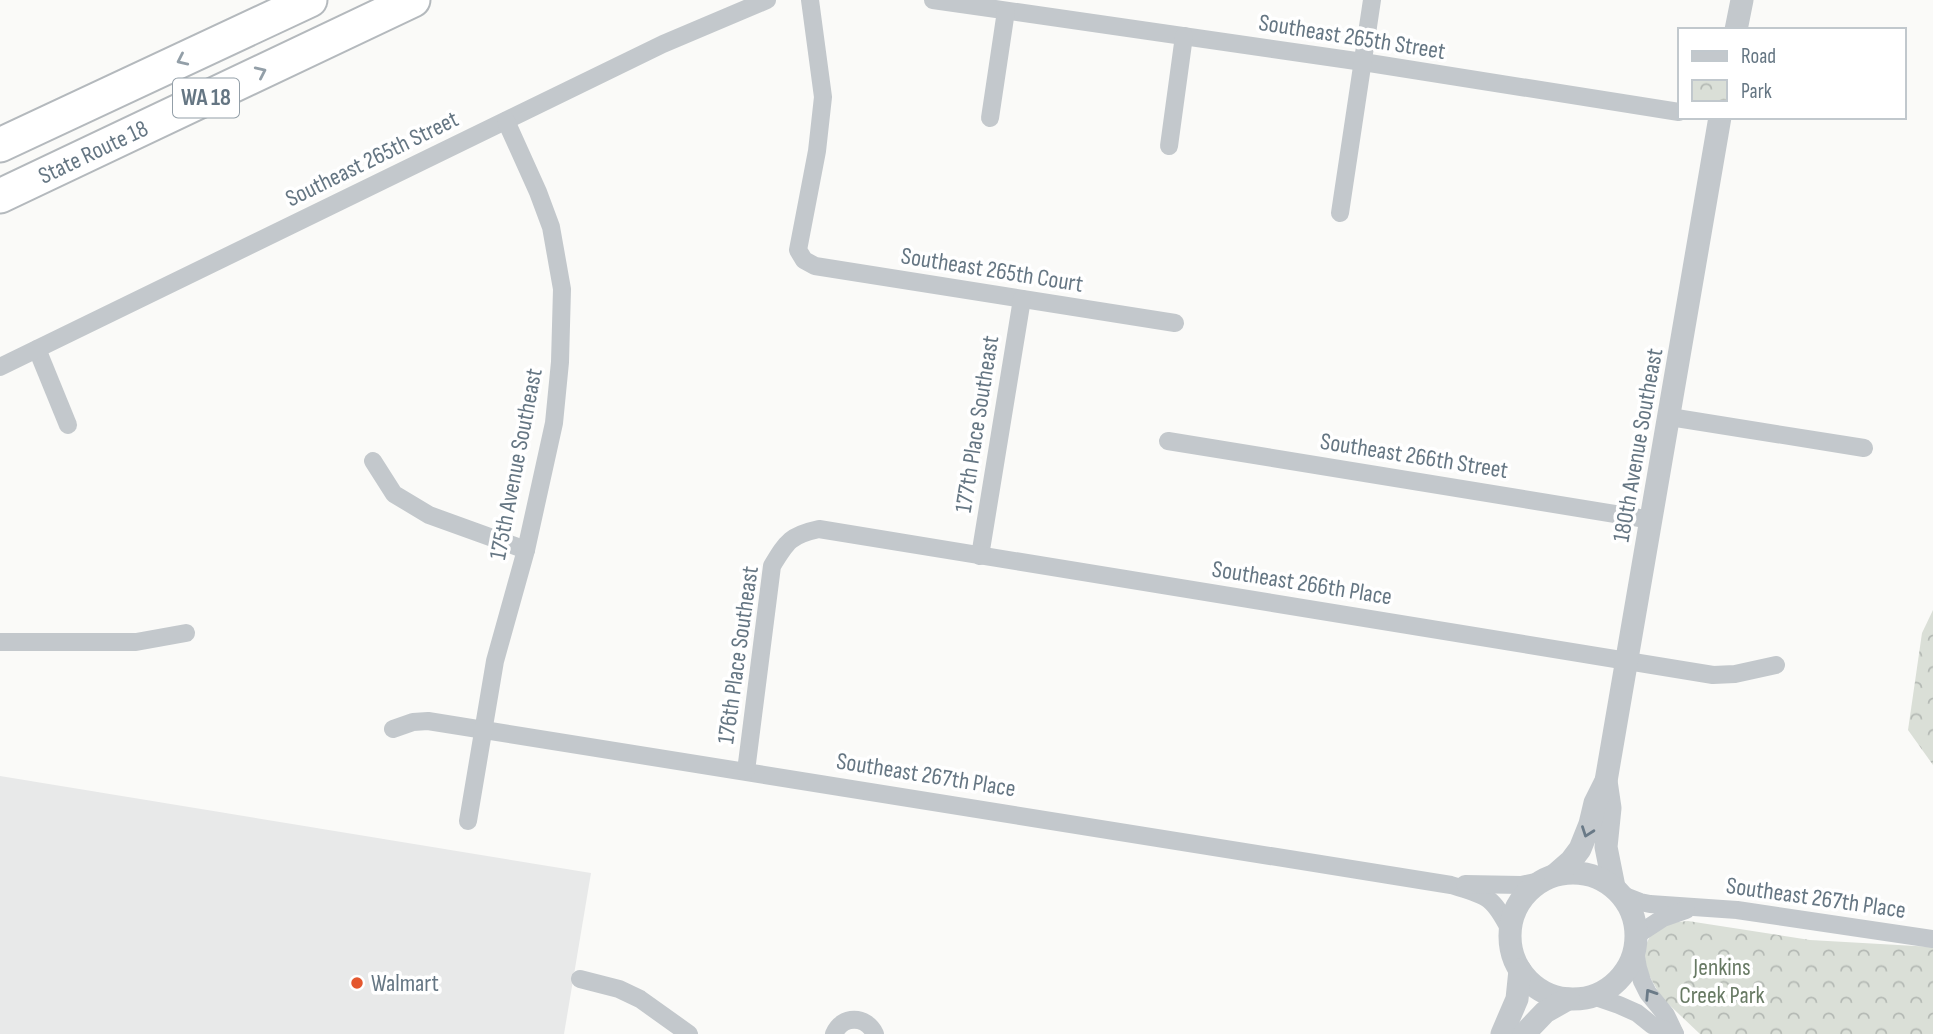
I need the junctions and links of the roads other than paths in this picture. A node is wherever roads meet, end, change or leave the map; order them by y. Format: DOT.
graph roads {
  1 [pos="310,0"];
  2 [pos="413,0"];
  3 [pos="767,0"];
  4 [pos="810,0"];
  5 [pos="933,0"];
  6 [pos="1372,0"];
  7 [pos="1742,0"];
  8 [pos="1006,11"];
  9 [pos="1736,28"];
  10 [pos="1184,36"];
  11 [pos="1363,62"];
  12 [pos="1678,112"];
  13 [pos="990,118"];
  14 [pos="1717,119"];
  15 [pos="506,121"];
  16 [pos="0,145"];
  17 [pos="1169,146"];
  18 [pos="0,196"];
  19 [pos="1340,213"];
  20 [pos="1022,299"];
  21 [pos="1175,323"];
  22 [pos="37,349"];
  23 [pos="0,367"];
  24 [pos="1670,416"];
  25 [pos="68,425"];
  26 [pos="1168,441"];
  27 [pos="1864,448"];
  28 [pos="373,461"];
  29 [pos="1652,520"];
  30 [pos="820,529"];
  31 [pos="526,550"];
  32 [pos="980,556"];
  33 [pos="186,633"];
  34 [pos="0,642"];
  35 [pos="1628,662"];
  36 [pos="1776,665"];
  37 [pos="393,729"];
  38 [pos="483,730"];
  39 [pos="746,771"];
  40 [pos="1606,781"];
  41 [pos="468,821"];
  42 [pos="1547,878"];
  43 [pos="1451,884"];
  44 [pos="1618,891"];
  45 [pos="1692,908"];
  46 [pos="1510,930"];
  47 [pos="1933,939"];
  48 [pos="1636,943"];
  49 [pos="1520,970"];
  50 [pos="580,979"];
  51 [pos="1593,996"];
  52 [pos="1568,999"];
  53 [pos="689,1034"];
  54 [pos="834,1034"];
  55 [pos="875,1034"];
  56 [pos="1502,1034"];
  57 [pos="1524,1034"];
  58 [pos="1675,1034"];
  1 -- 16 [label="highway, State Route 18 / WA 18, one-way"];
  18 -- 2 [label="highway, State Route 18 / WA 18, one-way"];
  3 -- 15 [label="street, Southeast 265th Street"];
  4 -- 20 [label="street, Southeast 265th Court"];
  5 -- 8 [label="street, Southeast 265th Street"];
  6 -- 11 [label="street"];
  7 -- 9 [label="street"];
  8 -- 10 [label="street, Southeast 265th Street"];
  8 -- 13 [label="street"];
  10 -- 11 [label="street, Southeast 265th Street"];
  10 -- 17 [label="street"];
  11 -- 12 [label="street, Southeast 265th Street"];
  11 -- 19 [label="street"];
  14 -- 24 [label="street, 180th Avenue Southeast"];
  15 -- 22 [label="street, Southeast 265th Street"];
  15 -- 31 [label="street, 175th Avenue Southeast"];
  20 -- 21 [label="street, Southeast 265th Court"];
  20 -- 32 [label="street, 177th Place Southeast"];
  22 -- 23 [label="street, Southeast 265th Street"];
  22 -- 25 [label="street"];
  24 -- 27 [label="street"];
  24 -- 29 [label="street, 180th Avenue Southeast"];
  26 -- 29 [label="street, Southeast 266th Street"];
  28 -- 31 [label="street"];
  29 -- 35 [label="street, 180th Avenue Southeast"];
  30 -- 32 [label="street, Southeast 266th Place"];
  30 -- 39 [label="street, 176th Place Southeast"];
  31 -- 38 [label="street, 175th Avenue Southeast"];
  32 -- 35 [label="street, Southeast 266th Place"];
  33 -- 34 [label="street"];
  35 -- 36 [label="street, Southeast 266th Place"];
  35 -- 40 [label="street, 180th Avenue Southeast"];
  37 -- 38 [label="street, Southeast 267th Place"];
  38 -- 39 [label="street, Southeast 267th Place"];
  38 -- 41 [label="street, 175th Avenue Southeast"];
  39 -- 43 [label="street, Southeast 267th Place"];
  40 -- 42 [label="street, 180th Avenue Southeast, one-way"];
  40 -- 44 [label="street, 180th Avenue Southeast"];
  42 -- 43 [label="street, Southeast 267th Place"];
  42 -- 44 [label="street"];
  42 -- 46 [label="street"];
  43 -- 46 [label="street, Southeast 267th Place"];
  44 -- 45 [label="street, Southeast 267th Place"];
  44 -- 48 [label="street"];
  45 -- 47 [label="street, Southeast 267th Place"];
  45 -- 48 [label="street, Southeast 267th Place"];
  46 -- 49 [label="street"];
  48 -- 51 [label="street"];
  58 -- 48 [label="street, one-way"];
  49 -- 52 [label="street"];
  49 -- 56 [label="street"];
  50 -- 53 [label="street"];
  51 -- 52 [label="street"];
  51 -- 58 [label="street"];
  52 -- 57 [label="street"];
  54 -- 55 [label="street"];
}
